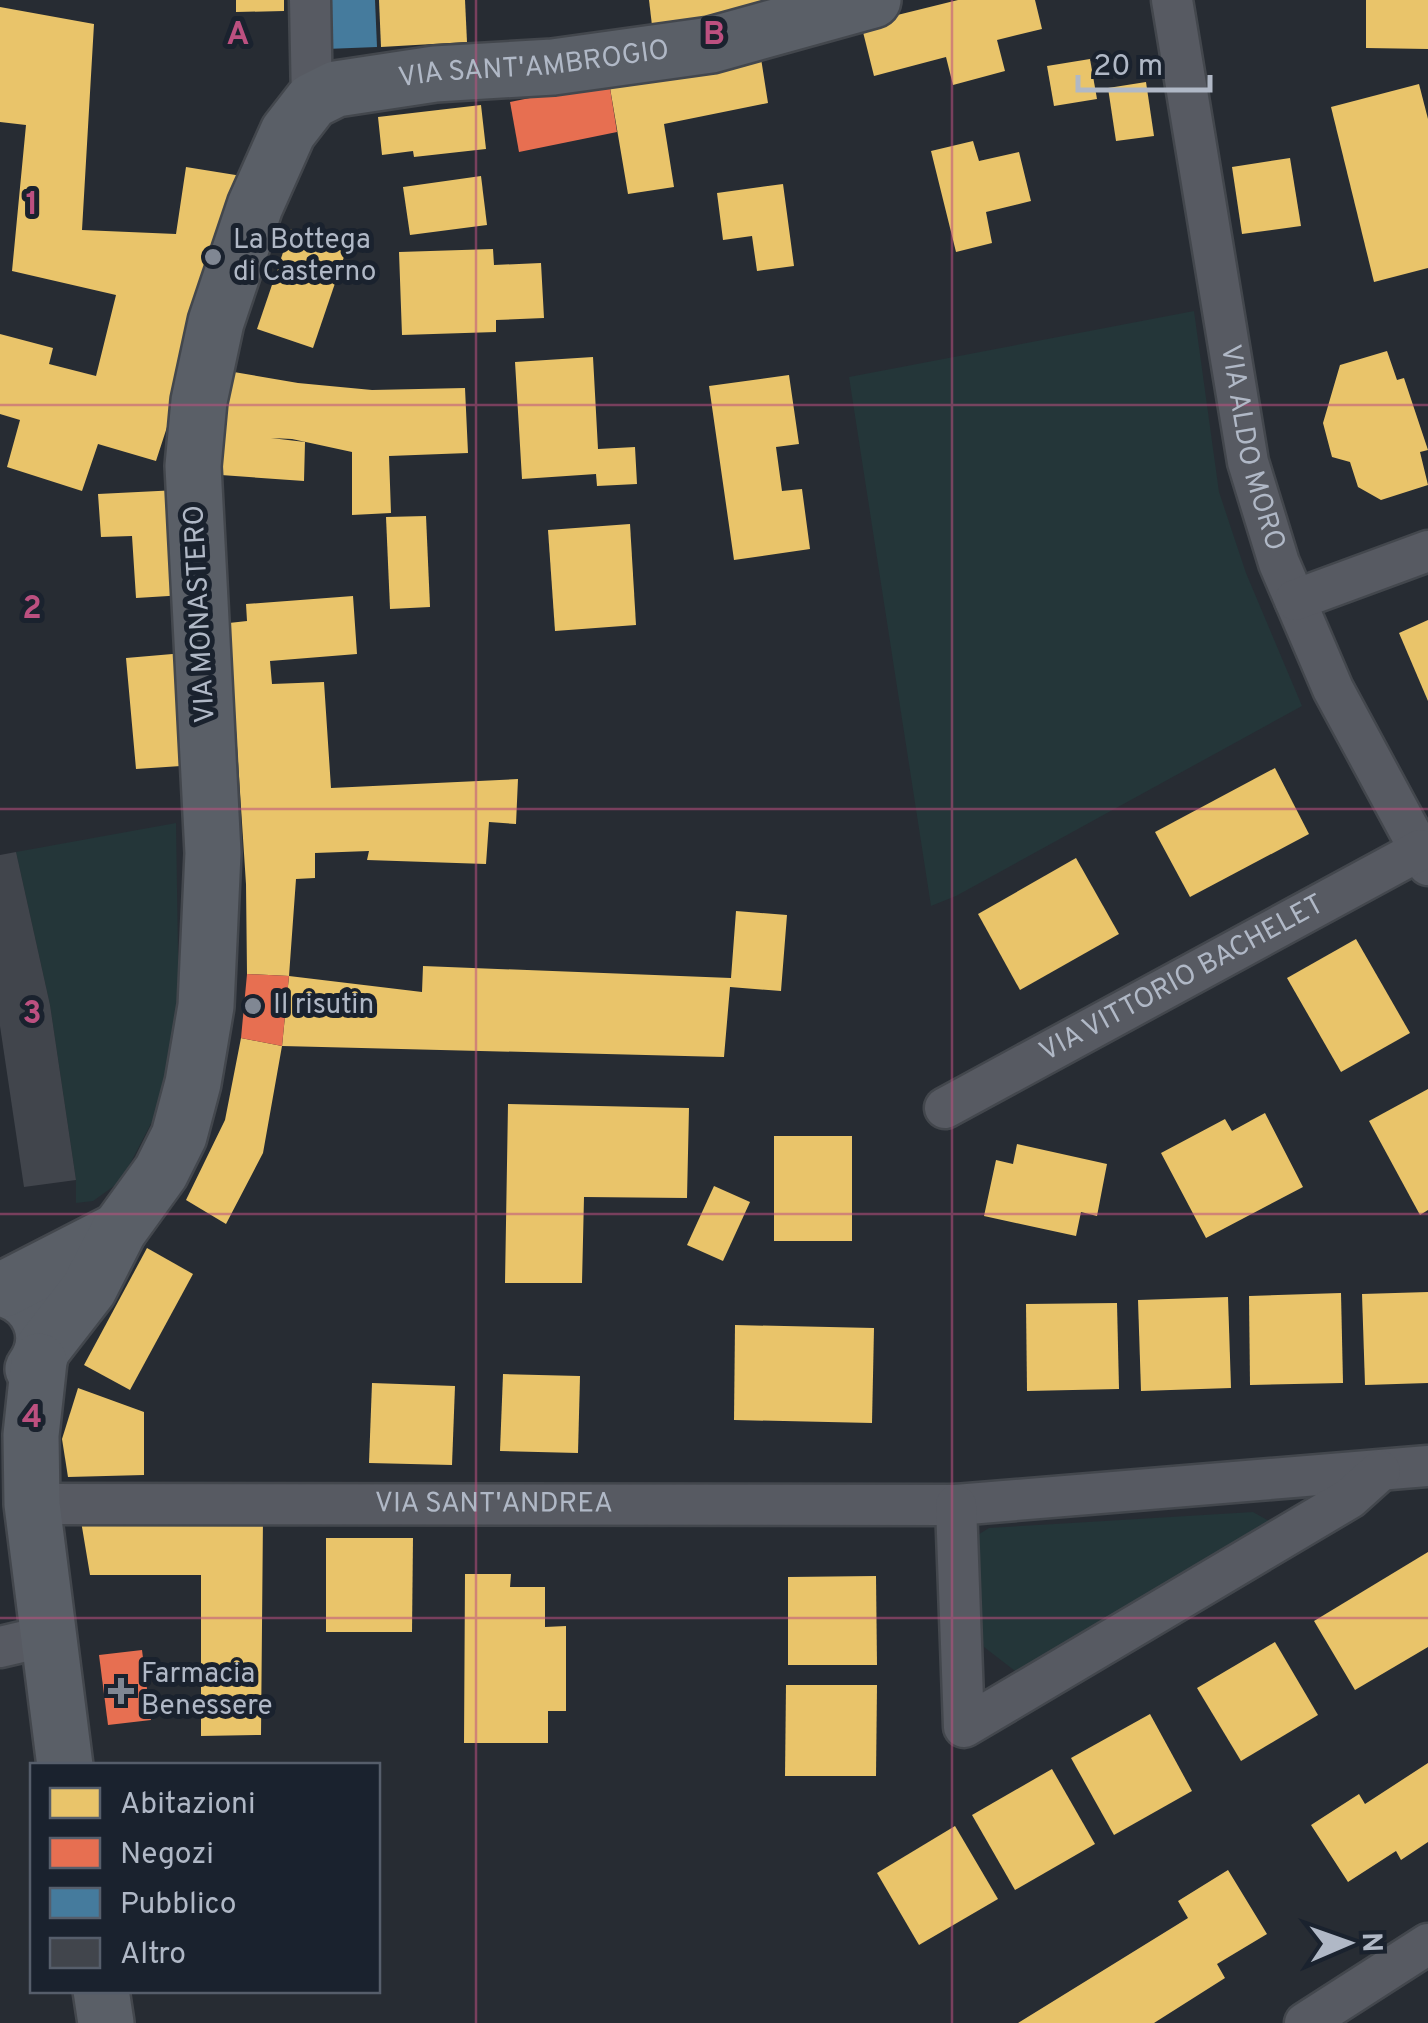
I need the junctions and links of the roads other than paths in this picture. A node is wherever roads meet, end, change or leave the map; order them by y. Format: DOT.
graph roads {
  1 [pos="310,0"];
  2 [pos="873,0"];
  3 [pos="1172,0"];
  4 [pos="312,101"];
  5 [pos="1428,552"];
  6 [pos="1295,600"];
  7 [pos="1424,858"];
  8 [pos="945,1108"];
  9 [pos="120,1230"];
  10 [pos="2,1288"];
  11 [pos="28,1365"];
  12 [pos="0,1436"];
  13 [pos="1428,1466"];
  14 [pos="1380,1470"];
  15 [pos="32,1504"];
  16 [pos="956,1505"];
  17 [pos="24,1641"];
  18 [pos="64,1763"];
  19 [pos="1428,1944"];
  20 [pos="101,1993"];
  21 [pos="106,2023"];
  22 [pos="1304,2023"];
  1 -- 4 [label="street"];
  2 -- 4 [label="street, VIA SANT'AMBROGIO"];
  3 -- 6 [label="street, VIA ALDO MORO"];
  4 -- 9 [label="street, VIA MONASTERO"];
  5 -- 6 [label="street"];
  6 -- 7 [label="street, VIA ALDO MORO"];
  7 -- 8 [label="street, VIA VITTORIO BACHELET"];
  9 -- 10 [label="street"];
  9 -- 11 [label="street, VIA MONASTERO"];
  10 -- 11 [label="street"];
  11 -- 15 [label="street"];
  12 -- 15 [label="street"];
  13 -- 14 [label="street, VIA SANT'ANDREA"];
  14 -- 16 [label="street, VIA SANT'ANDREA"];
  14 -- 16 [label="street"];
  15 -- 16 [label="street, VIA SANT'ANDREA"];
  15 -- 17 [label="street"];
  17 -- 18 [label="street"];
  19 -- 22 [label="street"];
  20 -- 21 [label="street"];
}
